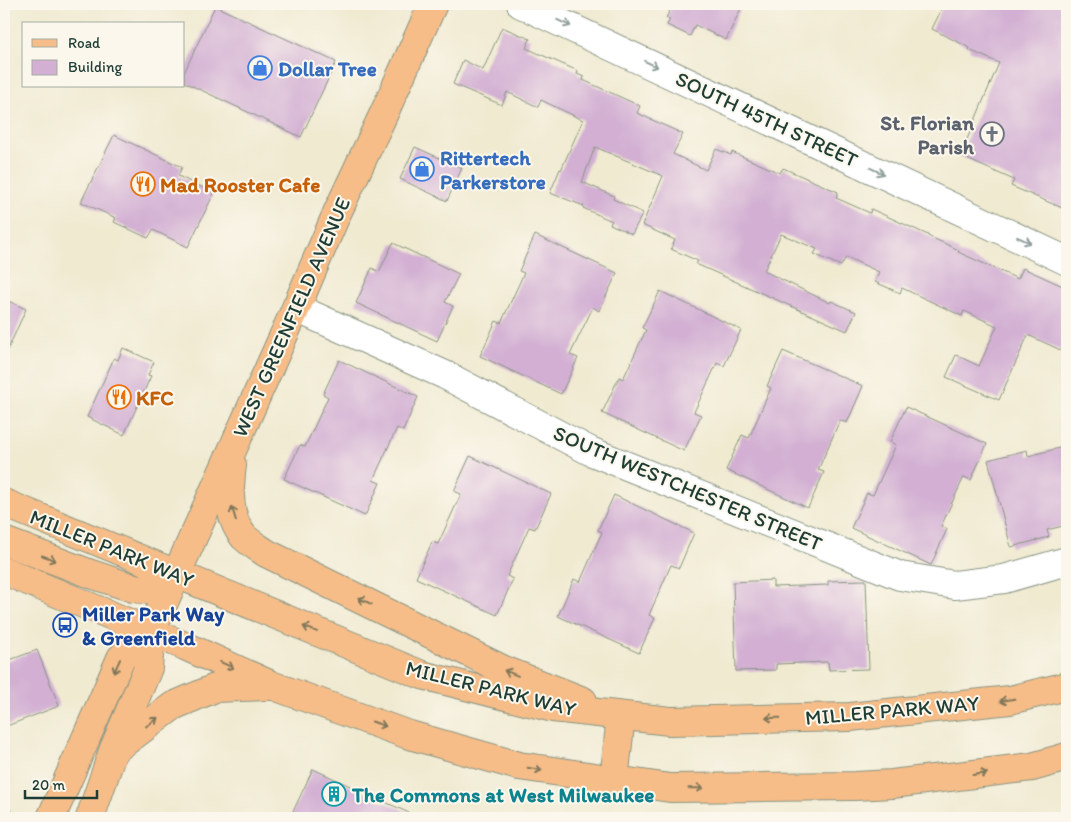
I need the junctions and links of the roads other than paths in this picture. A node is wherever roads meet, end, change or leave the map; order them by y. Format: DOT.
graph roads {
  1 [pos="433,4"];
  2 [pos="522,4"];
  3 [pos="1067,260"];
  4 [pos="296,308"];
  5 [pos="235,445"];
  6 [pos="4,503"];
  7 [pos="4,541"];
  8 [pos="1067,561"];
  9 [pos="4,571"];
  10 [pos="176,574"];
  11 [pos="151,631"];
  12 [pos="271,686"];
  13 [pos="1067,686"];
  14 [pos="621,716"];
  15 [pos="113,751"];
  16 [pos="1067,757"];
  17 [pos="614,781"];
  18 [pos="51,818"];
  19 [pos="90,818"];
  1 -- 4 [label="main road, WEST GREENFIELD AVENUE"];
  2 -- 3 [label="street, SOUTH 45TH STREET, one-way"];
  4 -- 5 [label="main road, WEST GREENFIELD AVENUE"];
  4 -- 8 [label="street, SOUTH WESTCHESTER STREET"];
  5 -- 10 [label="main road, WEST GREENFIELD AVENUE"];
  14 -- 5 [label="main road, one-way"];
  6 -- 10 [label="main road, MILLER PARK WAY"];
  7 -- 10 [label="main road, one-way"];
  9 -- 11 [label="main road"];
  10 -- 11 [label="main road, WEST GREENFIELD AVENUE"];
  14 -- 10 [label="main road, MILLER PARK WAY, one-way"];
  11 -- 12 [label="main road, one-way"];
  11 -- 15 [label="main road, WEST GREENFIELD AVENUE"];
  11 -- 18 [label="main road, WEST GREENFIELD AVENUE, one-way"];
  15 -- 12 [label="main road, one-way"];
  12 -- 17 [label="main road, one-way"];
  13 -- 14 [label="main road, MILLER PARK WAY, one-way"];
  14 -- 17 [label="main road"];
  15 -- 19 [label="main road, WEST GREENFIELD AVENUE"];
  17 -- 16 [label="main road, one-way"];
}
